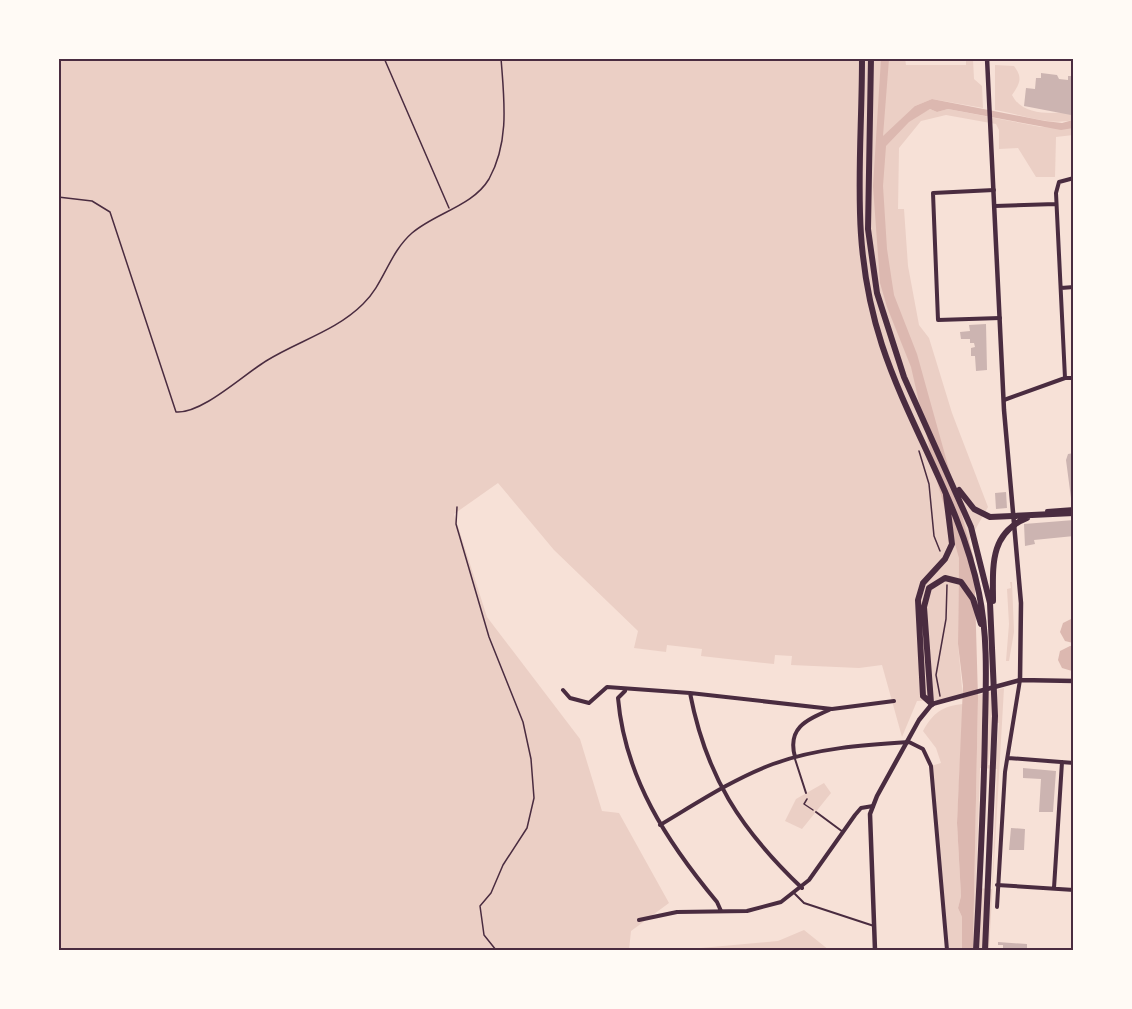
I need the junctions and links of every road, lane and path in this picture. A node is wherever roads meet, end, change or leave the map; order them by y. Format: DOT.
graph roads {
  1 [pos="384,58"];
  2 [pos="501,58"];
  3 [pos="862,58"];
  4 [pos="871,58"];
  5 [pos="987,58"];
  6 [pos="1074,178"];
  7 [pos="994,190"];
  8 [pos="58,197"];
  9 [pos="1056,204"];
  10 [pos="995,206"];
  11 [pos="450,209"];
  12 [pos="1074,287"];
  13 [pos="1060,288"];
  14 [pos="1000,318"];
  15 [pos="1065,378"];
  16 [pos="1074,378"];
  17 [pos="1004,400"];
  18 [pos="944,483"];
  19 [pos="953,483"];
  20 [pos="457,507"];
  21 [pos="1074,511"];
  22 [pos="1013,515"];
  23 [pos="1032,517"];
  24 [pos="993,625"];
  25 [pos="985,636"];
  26 [pos="1020,680"];
  27 [pos="1074,681"];
  28 [pos="563,690"];
  29 [pos="627,690"];
  30 [pos="690,693"];
  31 [pos="894,701"];
  32 [pos="932,704"];
  33 [pos="832,709"];
  34 [pos="909,742"];
  35 [pos="795,757"];
  36 [pos="1008,758"];
  37 [pos="1062,762"];
  38 [pos="1074,763"];
  39 [pos="721,789"];
  40 [pos="806,793"];
  41 [pos="808,798"];
  42 [pos="873,806"];
  43 [pos="816,812"];
  44 [pos="660,825"];
  45 [pos="843,832"];
  46 [pos="997,885"];
  47 [pos="802,888"];
  48 [pos="1054,888"];
  49 [pos="1074,890"];
  50 [pos="795,894"];
  51 [pos="997,907"];
  52 [pos="721,911"];
  53 [pos="639,920"];
  54 [pos="874,926"];
  55 [pos="496,951"];
  56 [pos="875,951"];
  57 [pos="947,951"];
  58 [pos="976,951"];
  59 [pos="985,951"];
  1 -- 11 [label="path"];
  2 -- 11 [label="path"];
  3 -- 18 [label="highway"];
  4 -- 19 [label="highway"];
  5 -- 7 [label="street"];
  6 -- 9 [label="street"];
  7 -- 10 [label="street"];
  7 -- 14 [label="street"];
  8 -- 11 [label="path"];
  9 -- 10 [label="street"];
  9 -- 13 [label="street"];
  10 -- 14 [label="street"];
  12 -- 13 [label="street"];
  13 -- 15 [label="street"];
  14 -- 17 [label="street"];
  15 -- 16 [label="street"];
  15 -- 17 [label="street"];
  17 -- 22 [label="street"];
  18 -- 25 [label="highway"];
  18 -- 32 [label="highway"];
  19 -- 23 [label="highway"];
  19 -- 24 [label="highway"];
  20 -- 55 [label="path"];
  21 -- 22 [label="street"];
  21 -- 23 [label="highway"];
  22 -- 26 [label="street"];
  23 -- 24 [label="highway"];
  24 -- 59 [label="highway"];
  25 -- 32 [label="highway"];
  25 -- 58 [label="highway"];
  26 -- 27 [label="street"];
  26 -- 32 [label="street"];
  26 -- 36 [label="street"];
  28 -- 29 [label="street"];
  29 -- 30 [label="street"];
  29 -- 44 [label="street"];
  30 -- 33 [label="street"];
  30 -- 39 [label="street"];
  31 -- 33 [label="street"];
  32 -- 34 [label="street"];
  33 -- 35 [label="street"];
  34 -- 35 [label="street"];
  34 -- 42 [label="street"];
  34 -- 57 [label="street"];
  35 -- 39 [label="street"];
  35 -- 40 [label="lane"];
  36 -- 37 [label="street"];
  36 -- 46 [label="street"];
  37 -- 38 [label="street"];
  37 -- 48 [label="street"];
  39 -- 44 [label="street"];
  39 -- 47 [label="street"];
  41 -- 43 [label="path"];
  42 -- 45 [label="street"];
  42 -- 54 [label="street"];
  43 -- 45 [label="lane"];
  44 -- 52 [label="street"];
  45 -- 47 [label="street"];
  46 -- 48 [label="street"];
  46 -- 51 [label="street"];
  47 -- 50 [label="street"];
  48 -- 49 [label="street"];
  50 -- 52 [label="street"];
  50 -- 54 [label="lane"];
  52 -- 53 [label="street"];
  54 -- 56 [label="street"];
}
